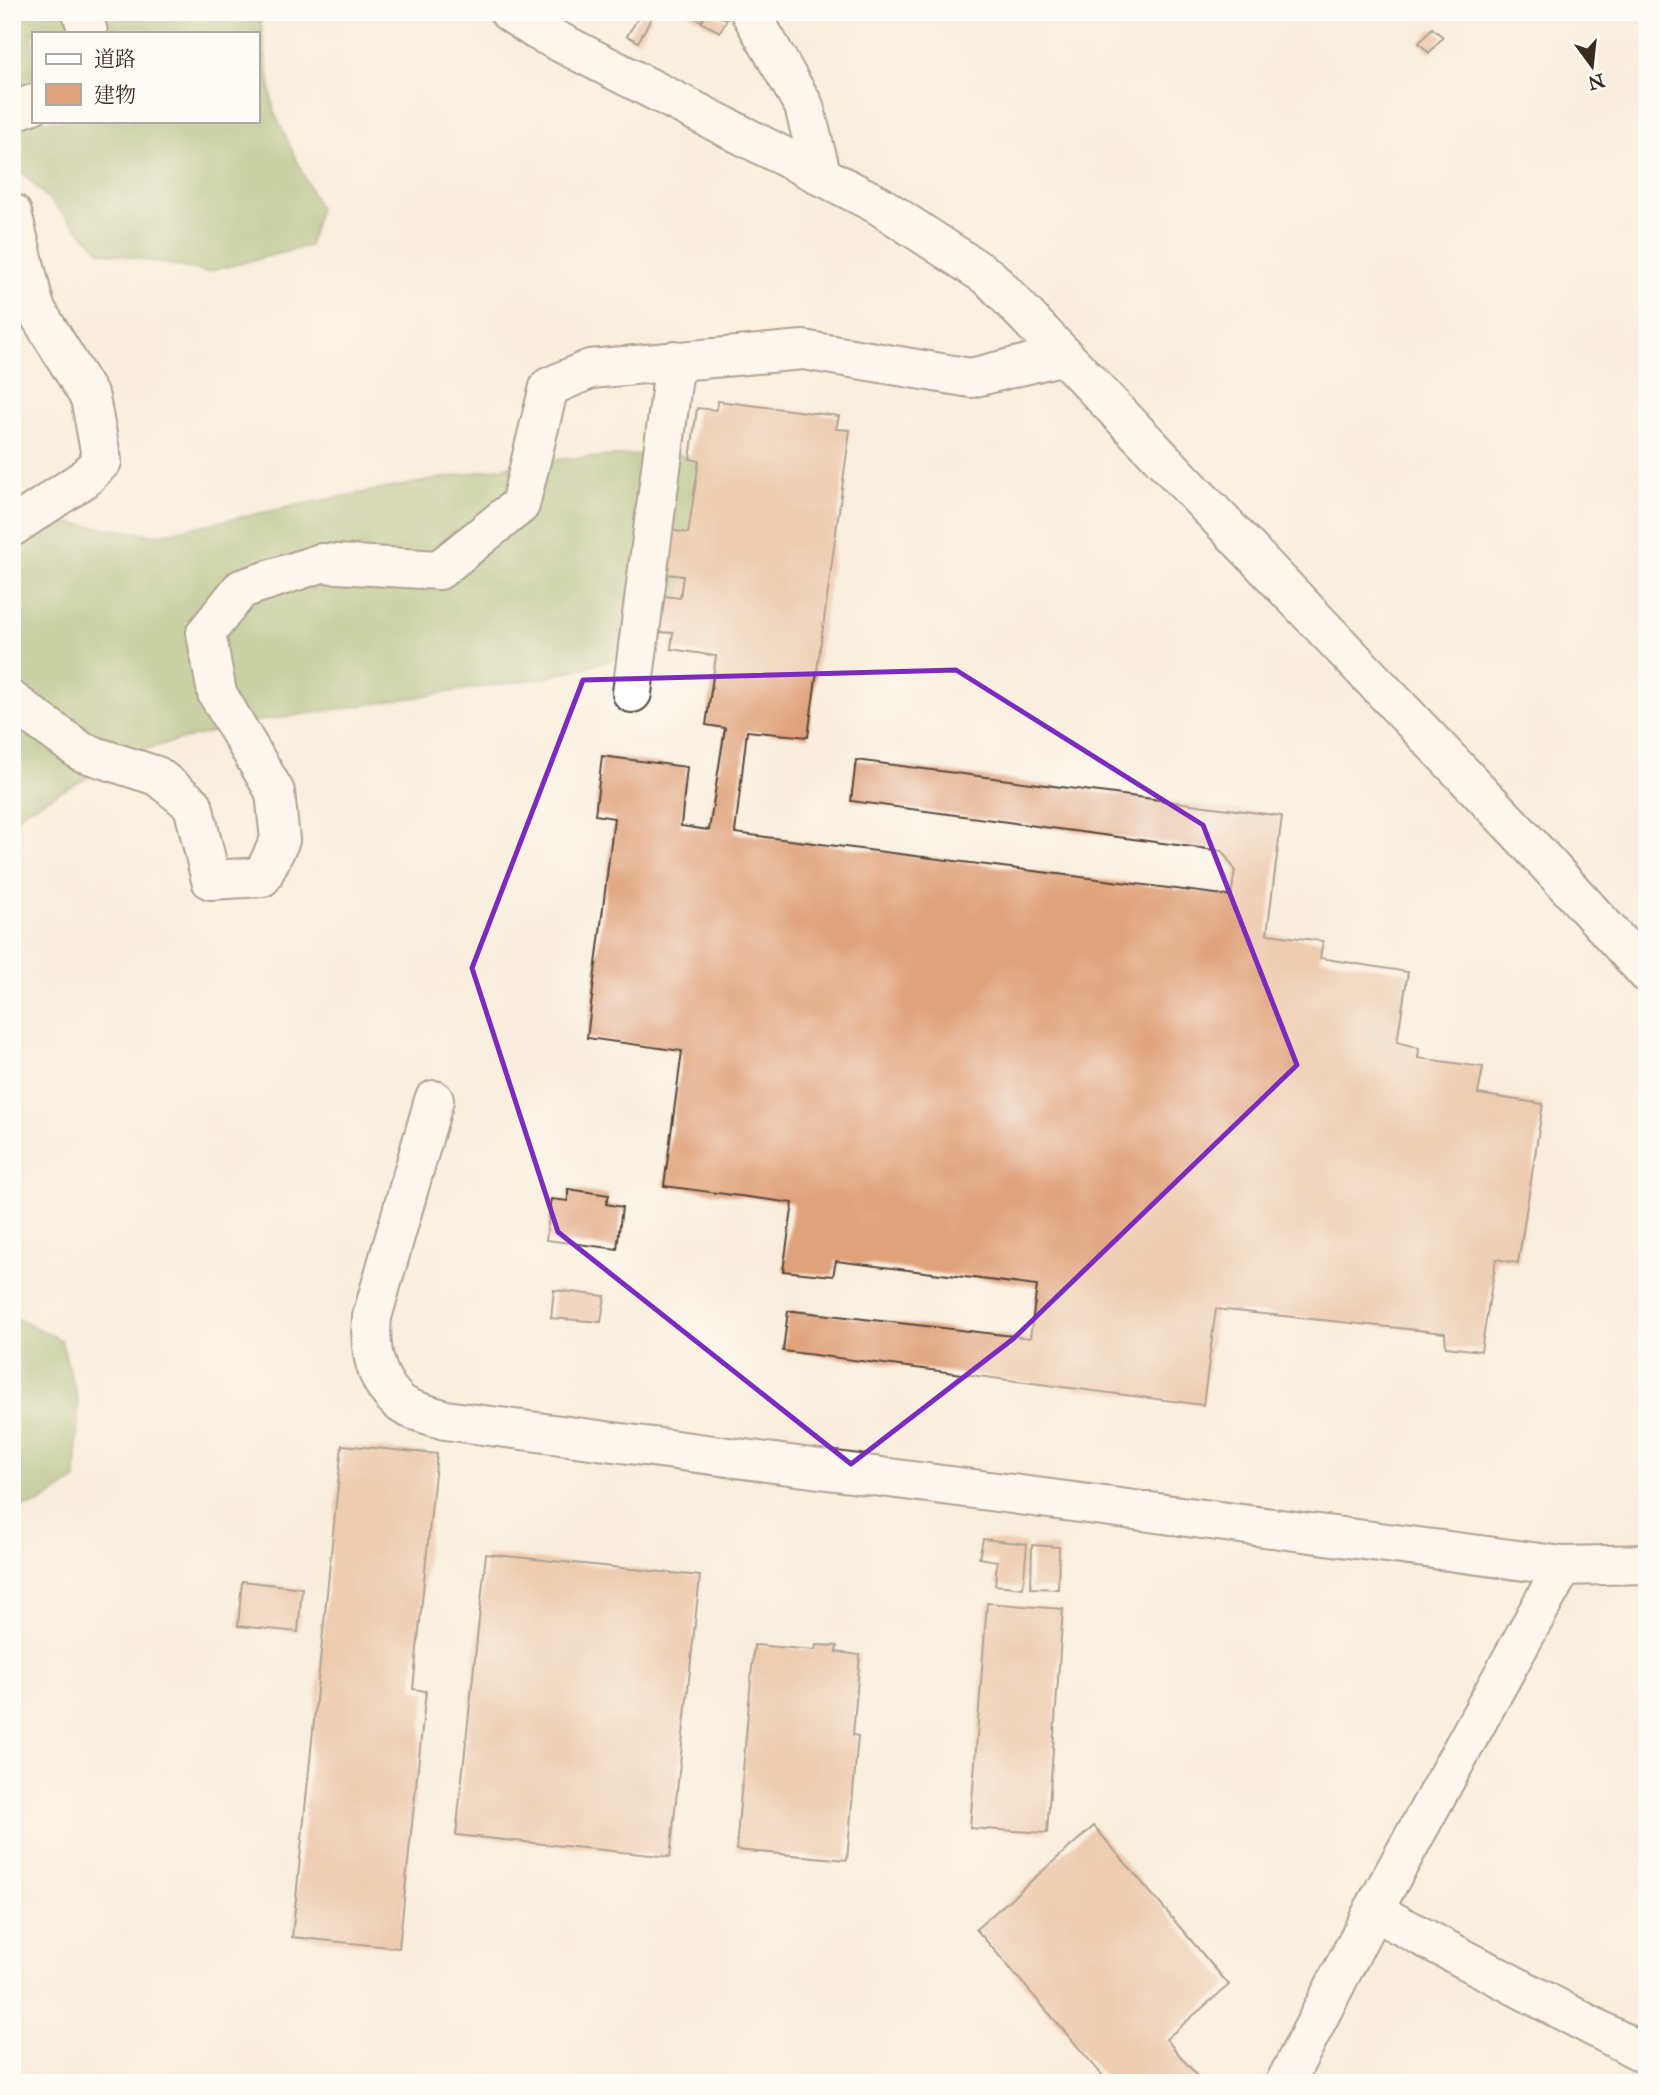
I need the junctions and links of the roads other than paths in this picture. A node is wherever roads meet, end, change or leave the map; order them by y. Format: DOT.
graph roads {
  1 [pos="82,12"];
  2 [pos="509,12"];
  3 [pos="750,12"];
  4 [pos="88,32"];
  5 [pos="32,104"];
  6 [pos="12,112"];
  7 [pos="822,177"];
  8 [pos="12,213"];
  9 [pos="1064,355"];
  10 [pos="675,360"];
  11 [pos="12,527"];
  12 [pos="632,693"];
  13 [pos="12,701"];
  14 [pos="1647,973"];
  15 [pos="433,1100"];
  16 [pos="1647,1564"];
  17 [pos="1563,1566"];
  18 [pos="1373,1911"];
  19 [pos="1647,2055"];
  20 [pos="1285,2083"];
  1 -- 4 [label="street"];
  2 -- 7 [label="street"];
  3 -- 7 [label="street"];
  5 -- 6 [label="street"];
  7 -- 9 [label="street"];
  8 -- 11 [label="street"];
  9 -- 10 [label="street"];
  9 -- 14 [label="street"];
  10 -- 12 [label="street"];
  10 -- 13 [label="street"];
  15 -- 17 [label="street"];
  16 -- 17 [label="street"];
  17 -- 18 [label="street"];
  18 -- 19 [label="street"];
  18 -- 20 [label="street"];
}
